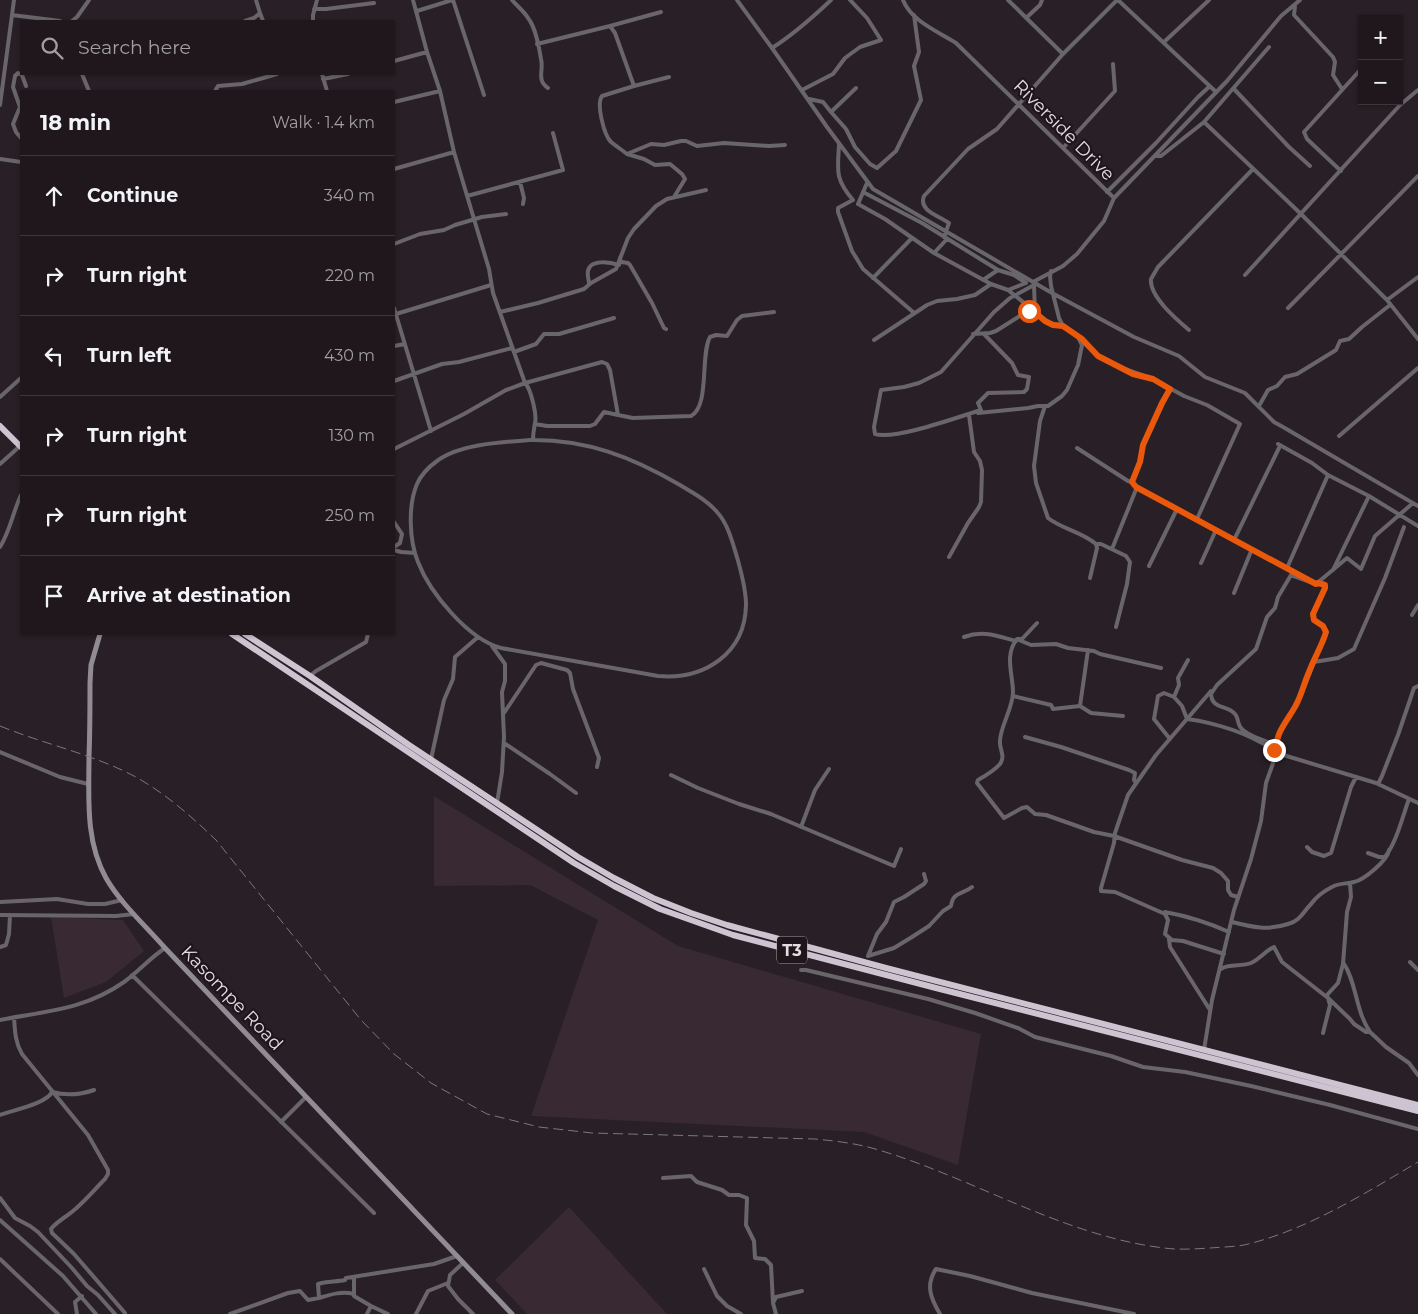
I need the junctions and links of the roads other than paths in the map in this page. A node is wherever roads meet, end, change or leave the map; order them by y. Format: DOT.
graph roads {
  1 [pos="14,0"];
  2 [pos="88,0"];
  3 [pos="256,0"];
  4 [pos="317,0"];
  5 [pos="413,0"];
  6 [pos="453,0"];
  7 [pos="512,0"];
  8 [pos="737,0"];
  9 [pos="830,0"];
  10 [pos="850,0"];
  11 [pos="903,0"];
  12 [pos="1008,0"];
  13 [pos="1042,0"];
  14 [pos="1117,0"];
  15 [pos="1209,0"];
  16 [pos="1300,0"];
  17 [pos="374,3"];
  18 [pos="1295,4"];
  19 [pos="314,9"];
  20 [pos="417,11"];
  21 [pos="661,12"];
  22 [pos="260,13"];
  23 [pos="12,15"];
  24 [pos="914,15"];
  25 [pos="1026,18"];
  26 [pos="52,20"];
  27 [pos="73,20"];
  28 [pos="248,20"];
  29 [pos="263,20"];
  30 [pos="313,20"];
  31 [pos="610,26"];
  32 [pos="1164,42"];
  33 [pos="538,44"];
  34 [pos="1269,47"];
  35 [pos="772,48"];
  36 [pos="427,52"];
  37 [pos="1063,54"];
  38 [pos="395,61"];
  39 [pos="1113,64"];
  40 [pos="1358,72"];
  41 [pos="20,74"];
  42 [pos="22,75"];
  43 [pos="82,75"];
  44 [pos="274,75"];
  45 [pos="336,75"];
  46 [pos="323,76"];
  47 [pos="669,77"];
  48 [pos="1,85"];
  49 [pos="26,86"];
  50 [pos="634,86"];
  51 [pos="1210,86"];
  52 [pos="548,88"];
  53 [pos="856,88"];
  54 [pos="1234,89"];
  55 [pos="89,90"];
  56 [pos="215,90"];
  57 [pos="327,90"];
  58 [pos="440,90"];
  59 [pos="802,90"];
  60 [pos="1342,90"];
  61 [pos="1418,90"];
  62 [pos="1215,92"];
  63 [pos="484,95"];
  64 [pos="809,99"];
  65 [pos="395,102"];
  66 [pos="1019,104"];
  67 [pos="0,105"];
  68 [pos="20,106"];
  69 [pos="20,106"];
  70 [pos="831,112"];
  71 [pos="1204,122"];
  72 [pos="553,132"];
  73 [pos="20,137"];
  74 [pos="839,144"];
  75 [pos="785,145"];
  76 [pos="1063,148"];
  77 [pos="454,152"];
  78 [pos="627,154"];
  79 [pos="1155,156"];
  80 [pos="0,159"];
  81 [pos="20,162"];
  82 [pos="1310,166"];
  83 [pos="1253,169"];
  84 [pos="395,170"];
  85 [pos="1340,172"];
  86 [pos="1418,176"];
  87 [pos="520,182"];
  88 [pos="867,183"];
  89 [pos="706,190"];
  90 [pos="863,192"];
  91 [pos="1107,192"];
  92 [pos="467,196"];
  93 [pos="674,197"];
  94 [pos="1114,198"];
  95 [pos="523,204"];
  96 [pos="506,214"];
  97 [pos="1301,214"];
  98 [pos="473,219"];
  99 [pos="947,232"];
  100 [pos="946,238"];
  101 [pos="911,239"];
  102 [pos="395,244"];
  103 [pos="934,252"];
  104 [pos="1341,256"];
  105 [pos="620,258"];
  106 [pos="618,265"];
  107 [pos="998,270"];
  108 [pos="1051,271"];
  109 [pos="1245,275"];
  110 [pos="1418,277"];
  111 [pos="873,278"];
  112 [pos="984,280"];
  113 [pos="1026,282"];
  114 [pos="1034,283"];
  115 [pos="590,284"];
  116 [pos="990,284"];
  117 [pos="492,285"];
  118 [pos="1008,290"];
  119 [pos="1052,293"];
  120 [pos="1014,296"];
  121 [pos="1387,300"];
  122 [pos="1390,305"];
  123 [pos="1288,308"];
  124 [pos="395,311"];
  125 [pos="1033,311"];
  126 [pos="500,312"];
  127 [pos="774,312"];
  128 [pos="913,312"];
  129 [pos="396,314"];
  130 [pos="614,318"];
  131 [pos="1063,326"];
  132 [pos="666,329"];
  133 [pos="1188,330"];
  134 [pos="973,334"];
  135 [pos="984,334"];
  136 [pos="1078,337"];
  137 [pos="1418,339"];
  138 [pos="874,340"];
  139 [pos="404,344"];
  140 [pos="395,346"];
  141 [pos="513,350"];
  142 [pos="1418,368"];
  143 [pos="413,375"];
  144 [pos="20,379"];
  145 [pos="395,381"];
  146 [pos="525,383"];
  147 [pos="1170,389"];
  148 [pos="0,397"];
  149 [pos="1045,406"];
  150 [pos="1259,406"];
  151 [pos="970,414"];
  152 [pos="618,415"];
  153 [pos="535,424"];
  154 [pos="0,426"];
  155 [pos="431,431"];
  156 [pos="1339,436"];
  157 [pos="533,440"];
  158 [pos="20,447"];
  159 [pos="1077,448"];
  160 [pos="395,449"];
  161 [pos="0,464"];
  162 [pos="1328,475"];
  163 [pos="1132,482"];
  164 [pos="1136,487"];
  165 [pos="1369,496"];
  166 [pos="20,498"];
  167 [pos="1413,503"];
  168 [pos="1418,506"];
  169 [pos="1176,509"];
  170 [pos="1400,514"];
  171 [pos="1197,519"];
  172 [pos="395,524"];
  173 [pos="1418,526"];
  174 [pos="1404,527"];
  175 [pos="1216,530"];
  176 [pos="1234,540"];
  177 [pos="1096,544"];
  178 [pos="0,547"];
  179 [pos="395,548"];
  180 [pos="395,549"];
  181 [pos="1112,549"];
  182 [pos="1252,549"];
  183 [pos="415,553"];
  184 [pos="950,557"];
  185 [pos="1201,563"];
  186 [pos="1149,566"];
  187 [pos="1287,568"];
  188 [pos="1332,571"];
  189 [pos="1090,578"];
  190 [pos="1317,584"];
  191 [pos="1234,593"];
  192 [pos="1418,605"];
  193 [pos="1412,615"];
  194 [pos="1038,623"];
  195 [pos="1116,627"];
  196 [pos="100,635"];
  197 [pos="234,635"];
  198 [pos="247,635"];
  199 [pos="368,635"];
  200 [pos="478,637"];
  201 [pos="964,637"];
  202 [pos="1016,640"];
  203 [pos="492,645"];
  204 [pos="1088,650"];
  205 [pos="1188,660"];
  206 [pos="1314,662"];
  207 [pos="1161,668"];
  208 [pos="310,676"];
  209 [pos="1418,686"];
  210 [pos="1212,690"];
  211 [pos="1013,696"];
  212 [pos="1174,697"];
  213 [pos="1080,706"];
  214 [pos="504,713"];
  215 [pos="1123,716"];
  216 [pos="1187,719"];
  217 [pos="1025,737"];
  218 [pos="1170,738"];
  219 [pos="504,743"];
  220 [pos="1276,751"];
  221 [pos="0,752"];
  222 [pos="431,759"];
  223 [pos="597,767"];
  224 [pos="829,769"];
  225 [pos="671,775"];
  226 [pos="1356,777"];
  227 [pos="1136,783"];
  228 [pos="88,784"];
  229 [pos="1378,784"];
  230 [pos="576,793"];
  231 [pos="1409,799"];
  232 [pos="497,803"];
  233 [pos="1418,803"];
  234 [pos="801,826"];
  235 [pos="1115,836"];
  236 [pos="1307,848"];
  237 [pos="901,849"];
  238 [pos="1389,850"];
  239 [pos="1368,854"];
  240 [pos="924,874"];
  241 [pos="1350,883"];
  242 [pos="972,887"];
  243 [pos="1238,897"];
  244 [pos="122,900"];
  245 [pos="0,902"];
  246 [pos="1160,912"];
  247 [pos="134,914"];
  248 [pos="0,915"];
  249 [pos="10,915"];
  250 [pos="1232,922"];
  251 [pos="1229,932"];
  252 [pos="1169,939"];
  253 [pos="0,947"];
  254 [pos="165,948"];
  255 [pos="1224,954"];
  256 [pos="866,959"];
  257 [pos="1343,962"];
  258 [pos="1410,962"];
  259 [pos="801,970"];
  260 [pos="1418,970"];
  261 [pos="132,975"];
  262 [pos="1218,976"];
  263 [pos="1328,998"];
  264 [pos="1210,1010"];
  265 [pos="14,1017"];
  266 [pos="0,1020"];
  267 [pos="1370,1032"];
  268 [pos="1323,1033"];
  269 [pos="1204,1050"];
  270 [pos="1418,1075"];
  271 [pos="94,1090"];
  272 [pos="52,1092"];
  273 [pos="306,1097"];
  274 [pos="1418,1105"];
  275 [pos="1418,1111"];
  276 [pos="0,1116"];
  277 [pos="282,1122"];
  278 [pos="1418,1130"];
  279 [pos="663,1178"];
  280 [pos="0,1198"];
  281 [pos="374,1213"];
  282 [pos="0,1220"];
  283 [pos="457,1256"];
  284 [pos="0,1259"];
  285 [pos="463,1262"];
  286 [pos="704,1269"];
  287 [pos="354,1277"];
  288 [pos="448,1283"];
  289 [pos="802,1291"];
  290 [pos="354,1294"];
  291 [pos="82,1296"];
  292 [pos="319,1298"];
  293 [pos="773,1303"];
  294 [pos="371,1306"];
  295 [pos="52,1312"];
  296 [pos="125,1313"];
  297 [pos="58,1314"];
  298 [pos="77,1314"];
  299 [pos="96,1314"];
  300 [pos="115,1314"];
  301 [pos="230,1314"];
  302 [pos="367,1314"];
  303 [pos="388,1314"];
  304 [pos="416,1314"];
  305 [pos="473,1314"];
  306 [pos="512,1314"];
  307 [pos="741,1314"];
  308 [pos="776,1314"];
  309 [pos="940,1314"];
  310 [pos="1134,1314"];
  1 -- 23 [label="street"];
  2 -- 27 [label="street"];
  3 -- 22 [label="street"];
  4 -- 19 [label="street"];
  5 -- 20 [label="street"];
  6 -- 20 [label="street"];
  6 -- 63 [label="street"];
  7 -- 33 [label="street"];
  8 -- 35 [label="street"];
  9 -- 35 [label="street"];
  10 -- 59 [label="street"];
  11 -- 24 [label="street, Riverside Drive"];
  12 -- 25 [label="street"];
  13 -- 25 [label="street"];
  14 -- 32 [label="street"];
  14 -- 37 [label="street"];
  15 -- 32 [label="street"];
  16 -- 18 [label="street, Riverside Drive"];
  17 -- 19 [label="street"];
  18 -- 60 [label="street"];
  18 -- 62 [label="street, Riverside Drive"];
  19 -- 30 [label="street"];
  20 -- 36 [label="street"];
  21 -- 31 [label="street"];
  22 -- 28 [label="street"];
  22 -- 29 [label="street"];
  23 -- 26 [label="street"];
  23 -- 48 [label="street"];
  24 -- 66 [label="street, Riverside Drive"];
  24 -- 70 [label="street"];
  25 -- 37 [label="street"];
  31 -- 33 [label="street"];
  31 -- 50 [label="street"];
  32 -- 51 [label="street"];
  33 -- 52 [label="street"];
  34 -- 54 [label="street"];
  35 -- 59 [label="street"];
  36 -- 38 [label="street"];
  36 -- 58 [label="street"];
  37 -- 66 [label="street"];
  39 -- 76 [label="street"];
  40 -- 60 [label="street"];
  41 -- 69 [label="street"];
  42 -- 49 [label="street"];
  43 -- 55 [label="street"];
  44 -- 56 [label="street"];
  45 -- 46 [label="street"];
  46 -- 57 [label="street"];
  47 -- 50 [label="street"];
  48 -- 67 [label="street"];
  50 -- 78 [label="street"];
  51 -- 62 [label="street"];
  51 -- 91 [label="street"];
  53 -- 70 [label="street"];
  54 -- 71 [label="street"];
  54 -- 82 [label="street"];
  58 -- 65 [label="street"];
  58 -- 77 [label="street"];
  59 -- 64 [label="street"];
  60 -- 85 [label="street"];
  61 -- 85 [label="street"];
  62 -- 79 [label="street, Riverside Drive"];
  64 -- 70 [label="street"];
  64 -- 74 [label="street"];
  66 -- 76 [label="street, Riverside Drive"];
  66 -- 99 [label="street"];
  68 -- 73 [label="street"];
  71 -- 79 [label="street"];
  71 -- 83 [label="street"];
  72 -- 87 [label="street"];
  74 -- 88 [label="street"];
  74 -- 111 [label="street"];
  75 -- 78 [label="street"];
  76 -- 91 [label="street, Riverside Drive"];
  77 -- 84 [label="street"];
  77 -- 92 [label="street"];
  78 -- 93 [label="street"];
  79 -- 94 [label="street, Riverside Drive"];
  80 -- 81 [label="street"];
  83 -- 97 [label="street"];
  83 -- 133 [label="street"];
  85 -- 97 [label="street"];
  86 -- 104 [label="street"];
  87 -- 92 [label="street"];
  87 -- 95 [label="street"];
  88 -- 90 [label="street"];
  88 -- 99 [label="street"];
  89 -- 93 [label="street"];
  90 -- 100 [label="street"];
  90 -- 101 [label="street"];
  91 -- 94 [label="street, Riverside Drive"];
  92 -- 98 [label="street"];
  93 -- 105 [label="street"];
  94 -- 108 [label="street"];
  96 -- 98 [label="street"];
  97 -- 104 [label="street"];
  97 -- 109 [label="street"];
  98 -- 102 [label="street"];
  98 -- 117 [label="street"];
  99 -- 100 [label="street"];
  99 -- 114 [label="street"];
  100 -- 103 [label="street"];
  100 -- 107 [label="street"];
  101 -- 103 [label="street"];
  101 -- 111 [label="street"];
  103 -- 112 [label="street"];
  104 -- 121 [label="street"];
  104 -- 123 [label="street"];
  105 -- 106 [label="street"];
  105 -- 132 [label="street"];
  106 -- 115 [label="street"];
  106 -- 115 [label="street"];
  107 -- 112 [label="street"];
  107 -- 113 [label="street"];
  108 -- 114 [label="street"];
  108 -- 119 [label="street"];
  110 -- 121 [label="street"];
  111 -- 128 [label="street"];
  112 -- 116 [label="street"];
  113 -- 114 [label="street"];
  113 -- 118 [label="street"];
  114 -- 119 [label="street"];
  114 -- 120 [label="street"];
  114 -- 125 [label="street"];
  115 -- 126 [label="street"];
  116 -- 118 [label="street"];
  116 -- 128 [label="street"];
  117 -- 126 [label="street"];
  117 -- 129 [label="street"];
  118 -- 120 [label="street"];
  119 -- 131 [label="street"];
  119 -- 150 [label="street"];
  120 -- 125 [label="street"];
  120 -- 134 [label="street"];
  121 -- 122 [label="street"];
  122 -- 137 [label="street"];
  122 -- 150 [label="street"];
  124 -- 129 [label="street"];
  125 -- 131 [label="street"];
  125 -- 135 [label="street"];
  126 -- 141 [label="street"];
  127 -- 152 [label="street"];
  128 -- 138 [label="street"];
  129 -- 139 [label="street"];
  130 -- 141 [label="street"];
  131 -- 136 [label="street"];
  134 -- 135 [label="street"];
  134 -- 151 [label="street"];
  135 -- 151 [label="street"];
  136 -- 147 [label="street"];
  136 -- 149 [label="street"];
  139 -- 140 [label="street"];
  139 -- 143 [label="street"];
  141 -- 143 [label="street"];
  141 -- 146 [label="street"];
  142 -- 156 [label="street"];
  143 -- 145 [label="street"];
  143 -- 155 [label="street"];
  144 -- 148 [label="street"];
  146 -- 152 [label="street"];
  146 -- 153 [label="street"];
  146 -- 155 [label="street"];
  147 -- 163 [label="street"];
  147 -- 171 [label="street"];
  149 -- 151 [label="street"];
  149 -- 177 [label="street"];
  150 -- 167 [label="street"];
  151 -- 184 [label="street"];
  152 -- 153 [label="street"];
  153 -- 157 [label="street"];
  154 -- 158 [label="highway"];
  155 -- 160 [label="street"];
  157 -- 183 [label="street"];
  157 -- 203 [label="street"];
  158 -- 161 [label="street"];
  159 -- 163 [label="street"];
  162 -- 165 [label="street"];
  162 -- 176 [label="street"];
  162 -- 187 [label="street"];
  163 -- 164 [label="street"];
  164 -- 169 [label="street"];
  164 -- 181 [label="street"];
  165 -- 170 [label="street"];
  165 -- 188 [label="street"];
  166 -- 178 [label="street"];
  167 -- 168 [label="street"];
  167 -- 170 [label="street"];
  169 -- 171 [label="street"];
  169 -- 186 [label="street"];
  170 -- 173 [label="street"];
  170 -- 188 [label="street"];
  171 -- 175 [label="street"];
  172 -- 179 [label="street"];
  174 -- 206 [label="street"];
  175 -- 176 [label="street"];
  175 -- 185 [label="street"];
  176 -- 182 [label="street"];
  177 -- 181 [label="street"];
  177 -- 189 [label="street"];
  180 -- 183 [label="street"];
  181 -- 195 [label="street"];
  182 -- 187 [label="street"];
  182 -- 191 [label="street"];
  183 -- 200 [label="street"];
  187 -- 190 [label="street"];
  188 -- 190 [label="street"];
  190 -- 206 [label="street"];
  190 -- 210 [label="street"];
  192 -- 193 [label="street"];
  194 -- 202 [label="street"];
  196 -- 228 [label="street, Kasompe Road"];
  197 -- 275 [label="highway, T3"];
  198 -- 208 [label="highway, T3"];
  199 -- 208 [label="street"];
  200 -- 203 [label="street"];
  200 -- 222 [label="street"];
  201 -- 202 [label="street"];
  202 -- 204 [label="street"];
  202 -- 211 [label="street"];
  203 -- 214 [label="street"];
  204 -- 207 [label="street"];
  204 -- 213 [label="street"];
  205 -- 212 [label="street"];
  206 -- 220 [label="street"];
  208 -- 222 [label="highway, T3"];
  209 -- 229 [label="street"];
  210 -- 216 [label="street"];
  210 -- 220 [label="street"];
  211 -- 213 [label="street"];
  211 -- 235 [label="street"];
  212 -- 216 [label="street"];
  212 -- 218 [label="street"];
  213 -- 215 [label="street"];
  214 -- 219 [label="street"];
  214 -- 223 [label="street"];
  216 -- 218 [label="street"];
  216 -- 220 [label="street"];
  217 -- 227 [label="street"];
  218 -- 227 [label="street"];
  219 -- 230 [label="street"];
  219 -- 232 [label="street"];
  220 -- 226 [label="street"];
  220 -- 243 [label="street"];
  221 -- 228 [label="street"];
  222 -- 232 [label="highway, T3"];
  224 -- 234 [label="street"];
  225 -- 234 [label="street"];
  226 -- 229 [label="street"];
  226 -- 236 [label="street"];
  227 -- 235 [label="street"];
  228 -- 244 [label="street, Kasompe Road"];
  229 -- 231 [label="street"];
  231 -- 233 [label="street"];
  231 -- 238 [label="street"];
  232 -- 256 [label="highway, T3"];
  234 -- 237 [label="street"];
  235 -- 243 [label="street"];
  235 -- 246 [label="street"];
  238 -- 239 [label="street"];
  238 -- 241 [label="street"];
  240 -- 256 [label="street"];
  241 -- 250 [label="street"];
  241 -- 257 [label="street"];
  242 -- 256 [label="street"];
  243 -- 250 [label="street"];
  244 -- 245 [label="street"];
  244 -- 247 [label="street, Kasompe Road"];
  246 -- 251 [label="street"];
  246 -- 252 [label="street"];
  247 -- 249 [label="street"];
  247 -- 254 [label="street, Kasompe Road"];
  248 -- 249 [label="street"];
  249 -- 253 [label="street"];
  250 -- 251 [label="street"];
  251 -- 255 [label="street"];
  252 -- 255 [label="street"];
  252 -- 264 [label="street"];
  254 -- 261 [label="street"];
  254 -- 273 [label="street, Kasompe Road"];
  255 -- 262 [label="street"];
  256 -- 269 [label="highway, T3"];
  257 -- 263 [label="street"];
  257 -- 267 [label="street"];
  258 -- 260 [label="street"];
  259 -- 278 [label="street"];
  261 -- 265 [label="street"];
  261 -- 277 [label="street"];
  262 -- 263 [label="street"];
  262 -- 264 [label="street"];
  263 -- 267 [label="street"];
  263 -- 268 [label="street"];
  264 -- 269 [label="street"];
  265 -- 266 [label="street"];
  265 -- 272 [label="street"];
  267 -- 270 [label="street"];
  269 -- 274 [label="highway, T3"];
  271 -- 272 [label="street"];
  272 -- 276 [label="street"];
  272 -- 296 [label="street"];
  273 -- 277 [label="street"];
  273 -- 283 [label="street, Kasompe Road"];
  277 -- 281 [label="street"];
  279 -- 293 [label="street"];
  280 -- 300 [label="street"];
  282 -- 291 [label="street"];
  283 -- 285 [label="street, Kasompe Road"];
  283 -- 287 [label="street"];
  284 -- 295 [label="street"];
  285 -- 288 [label="street"];
  285 -- 306 [label="street, Kasompe Road"];
  286 -- 307 [label="street"];
  287 -- 290 [label="street"];
  287 -- 292 [label="street"];
  288 -- 304 [label="street"];
  288 -- 305 [label="street"];
  289 -- 293 [label="street"];
  290 -- 292 [label="street"];
  290 -- 294 [label="street"];
  291 -- 298 [label="street"];
  291 -- 299 [label="street"];
  292 -- 301 [label="street"];
  293 -- 308 [label="street"];
  294 -- 302 [label="street"];
  294 -- 303 [label="street"];
  295 -- 297 [label="street"];
  309 -- 310 [label="street"];
}
